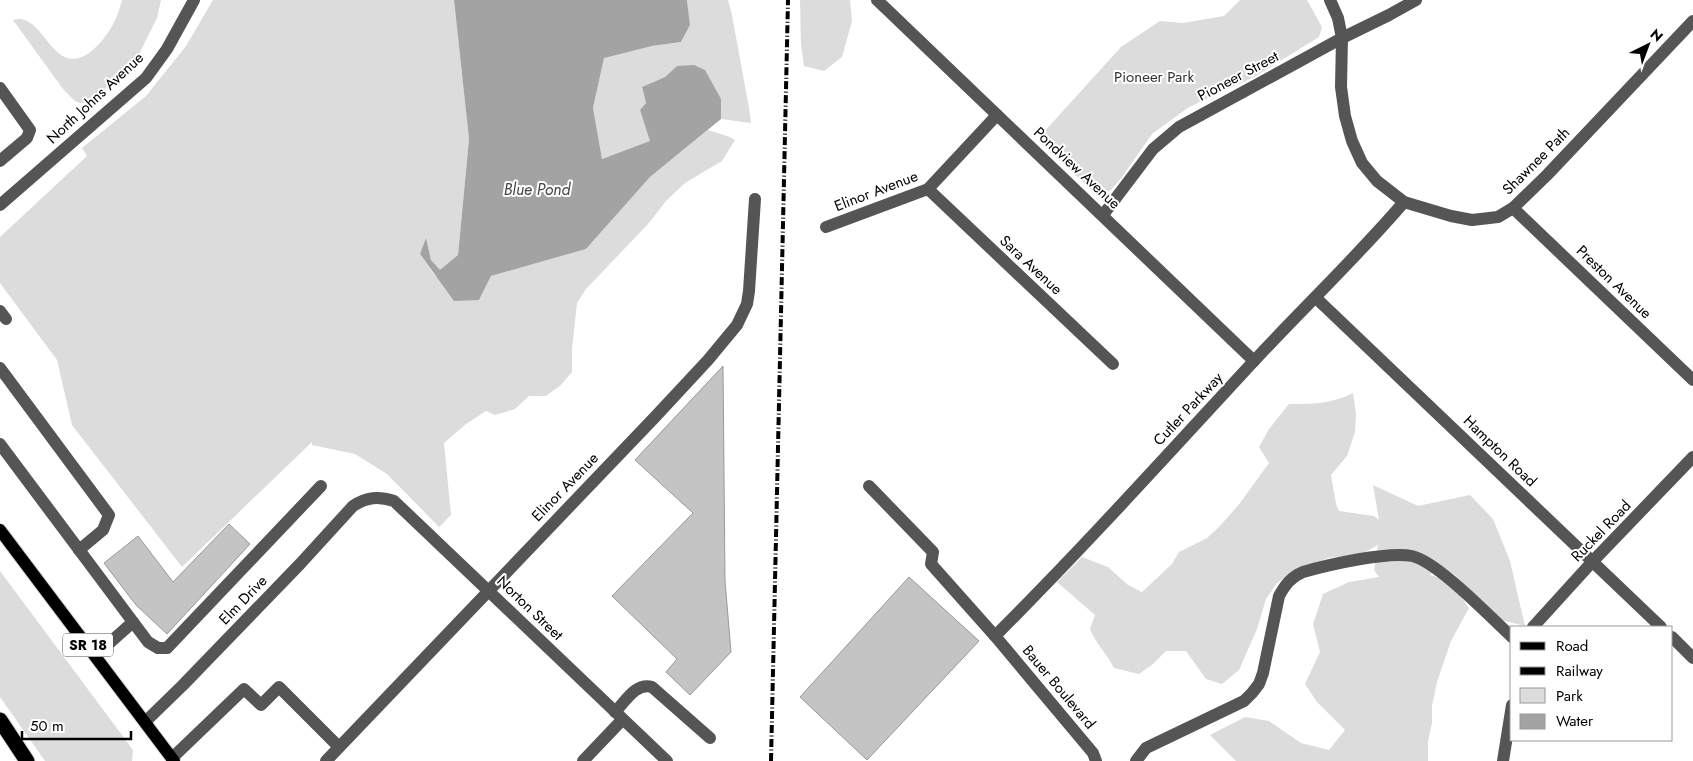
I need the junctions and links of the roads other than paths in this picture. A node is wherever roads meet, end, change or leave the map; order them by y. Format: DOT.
graph roads {
  1 [pos="877,0"];
  2 [pos="1330,0"];
  3 [pos="1416,0"];
  4 [pos="190,2"];
  5 [pos="1693,21"];
  6 [pos="1342,38"];
  7 [pos="0,88"];
  8 [pos="997,115"];
  9 [pos="0,161"];
  10 [pos="928,190"];
  11 [pos="755,200"];
  12 [pos="1404,202"];
  13 [pos="0,205"];
  14 [pos="1513,208"];
  15 [pos="1103,214"];
  16 [pos="826,227"];
  17 [pos="1316,298"];
  18 [pos="1254,361"];
  19 [pos="1113,364"];
  20 [pos="0,368"];
  21 [pos="1693,380"];
  22 [pos="0,444"];
  23 [pos="1693,457"];
  24 [pos="321,486"];
  25 [pos="869,486"];
  26 [pos="362,499"];
  27 [pos="0,530"];
  28 [pos="79,550"];
  29 [pos="1592,561"];
  30 [pos="488,590"];
  31 [pos="133,622"];
  32 [pos="1534,626"];
  33 [pos="1660,626"];
  34 [pos="1510,635"];
  35 [pos="995,636"];
  36 [pos="1673,638"];
  37 [pos="96,655"];
  38 [pos="1693,658"];
  39 [pos="618,716"];
  40 [pos="1510,717"];
  41 [pos="0,720"];
  42 [pos="145,722"];
  43 [pos="710,738"];
  44 [pos="339,747"];
  45 [pos="173,760"];
  46 [pos="27,761"];
  47 [pos="326,761"];
  48 [pos="583,761"];
  49 [pos="666,761"];
  50 [pos="1096,761"];
  51 [pos="1136,761"];
  52 [pos="1503,761"];
  1 -- 8 [label="street, Pondview Avenue"];
  2 -- 6 [label="street, Shawnee Path"];
  3 -- 6 [label="street, Pioneer Street"];
  4 -- 13 [label="street, North Johns Avenue"];
  5 -- 14 [label="street, Shawnee Path"];
  6 -- 12 [label="street, Shawnee Path"];
  6 -- 15 [label="street, Pioneer Street"];
  7 -- 9 [label="street"];
  8 -- 10 [label="street, Elinor Avenue"];
  8 -- 15 [label="street, Pondview Avenue"];
  10 -- 16 [label="street, Elinor Avenue"];
  10 -- 19 [label="street, Sara Avenue"];
  11 -- 30 [label="street, Elinor Avenue"];
  12 -- 14 [label="street, Shawnee Path"];
  12 -- 17 [label="street, Cutler Parkway"];
  14 -- 21 [label="street, Preston Avenue"];
  15 -- 18 [label="street, Pondview Avenue"];
  17 -- 18 [label="street, Cutler Parkway"];
  17 -- 29 [label="street, Hampton Road"];
  18 -- 35 [label="street, Cutler Parkway"];
  20 -- 28 [label="street"];
  22 -- 28 [label="street"];
  23 -- 29 [label="street, Ruckel Road"];
  24 -- 31 [label="street"];
  25 -- 35 [label="street, Bauer Boulevard"];
  26 -- 30 [label="street, Norton Street"];
  26 -- 42 [label="street, Elm Drive"];
  27 -- 37 [label="main road, SR 18"];
  28 -- 31 [label="street"];
  29 -- 32 [label="street, Ruckel Road"];
  29 -- 33 [label="street, Hampton Road"];
  30 -- 39 [label="street, Norton Street"];
  30 -- 44 [label="street, Elinor Avenue"];
  31 -- 37 [label="street"];
  34 -- 51 [label="street"];
  35 -- 50 [label="street, Bauer Boulevard"];
  36 -- 38 [label="street"];
  37 -- 42 [label="main road, SR 18"];
  39 -- 43 [label="street"];
  39 -- 48 [label="street"];
  39 -- 49 [label="street, Norton Street"];
  40 -- 52 [label="street"];
  41 -- 46 [label="highway"];
  42 -- 45 [label="main road, SR 18"];
  44 -- 45 [label="street"];
  44 -- 47 [label="street, Elinor Avenue"];
}
